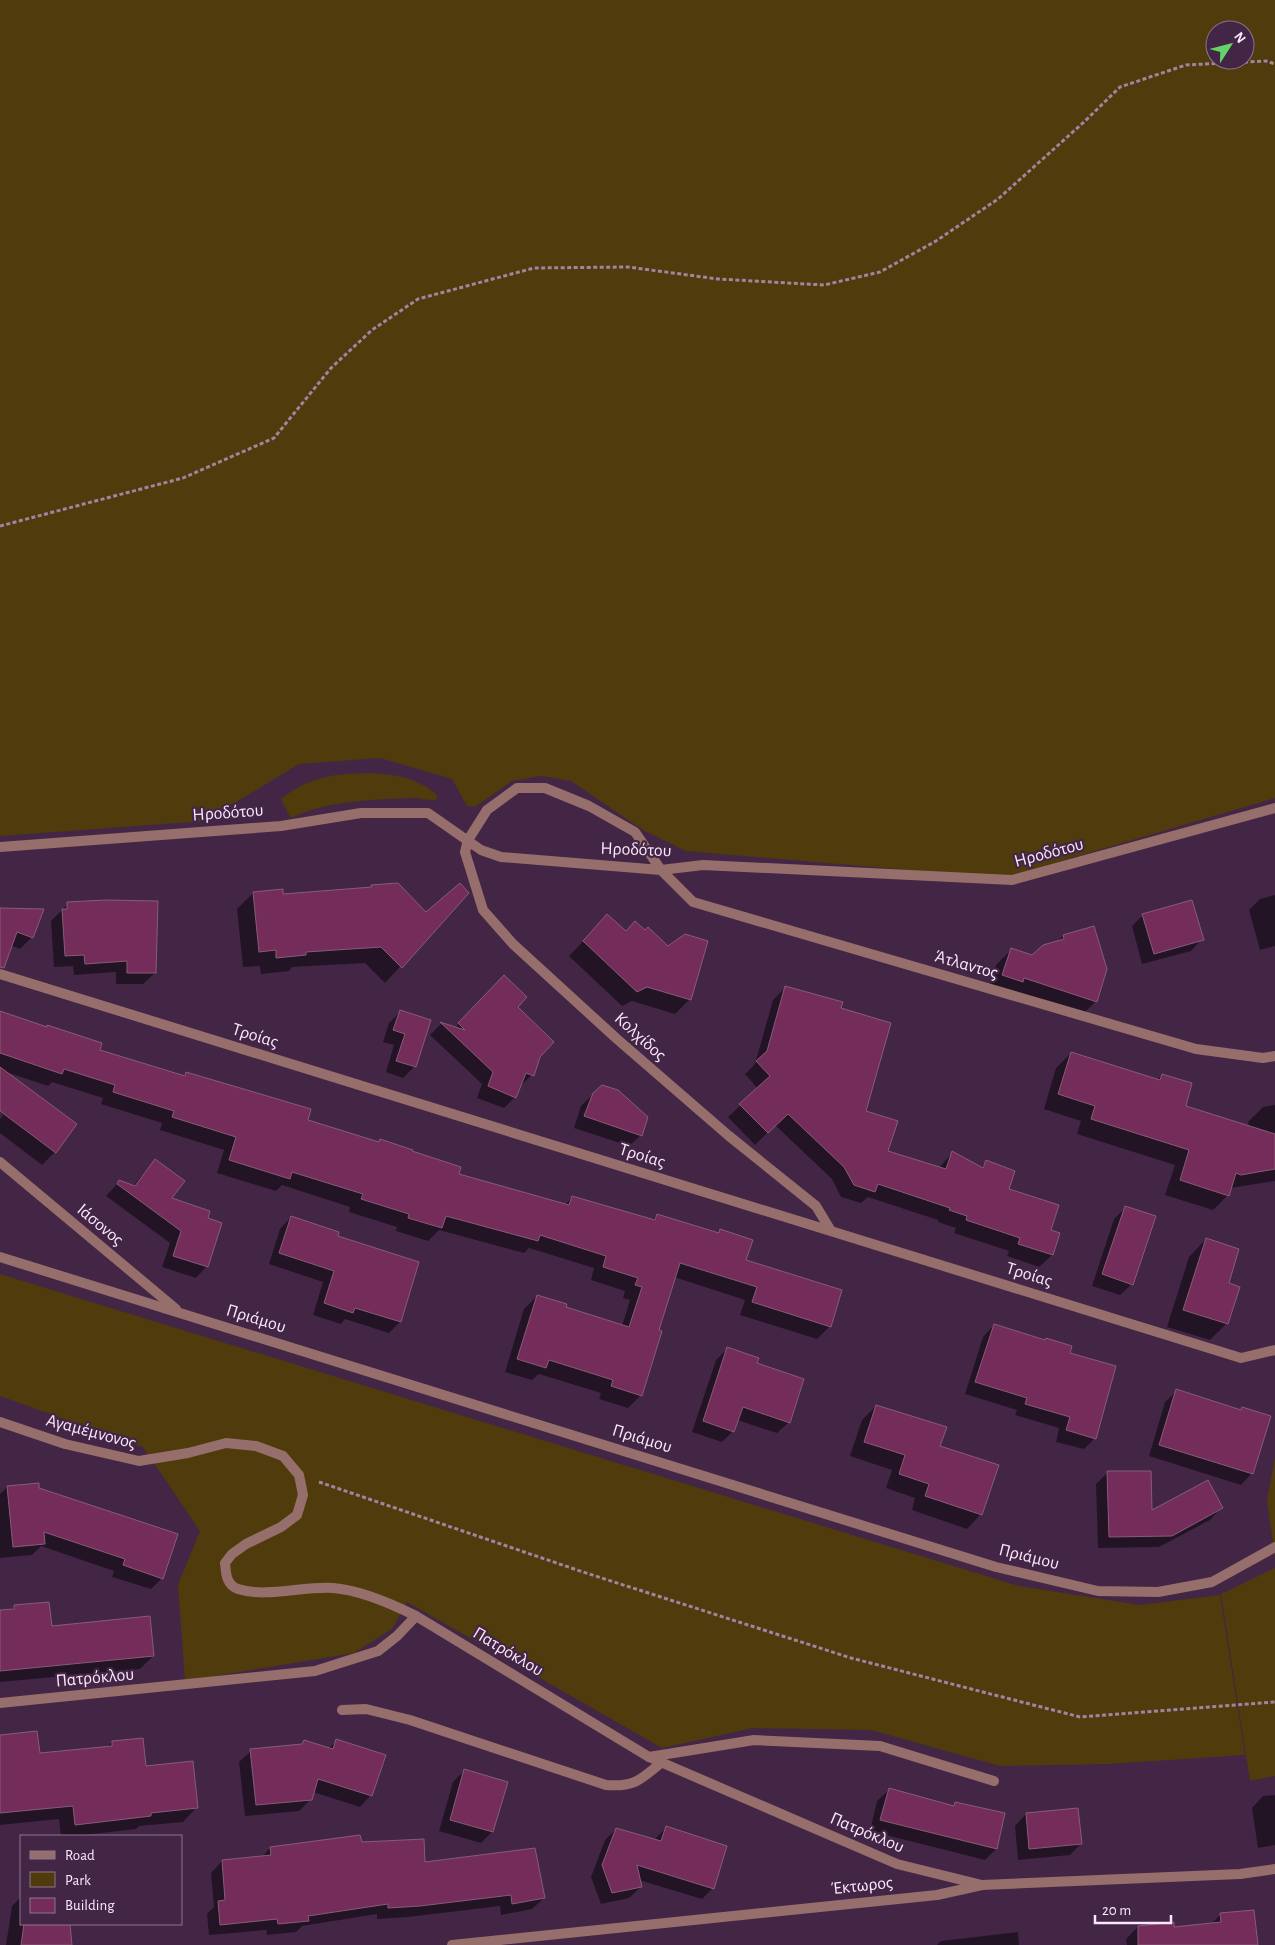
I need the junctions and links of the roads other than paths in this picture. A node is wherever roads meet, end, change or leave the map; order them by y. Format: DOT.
graph roads {
  1 [pos="1275,808"];
  2 [pos="468,840"];
  3 [pos="0,847"];
  4 [pos="662,870"];
  5 [pos="0,974"];
  6 [pos="1275,1056"];
  7 [pos="0,1162"];
  8 [pos="832,1231"];
  9 [pos="0,1257"];
  10 [pos="179,1312"];
  11 [pos="1275,1350"];
  12 [pos="0,1422"];
  13 [pos="1275,1547"];
  14 [pos="416,1616"];
  15 [pos="0,1703"];
  16 [pos="342,1710"];
  17 [pos="649,1757"];
  18 [pos="662,1762"];
  19 [pos="994,1781"];
  20 [pos="1275,1869"];
  21 [pos="982,1885"];
  22 [pos="452,1945"];
  1 -- 4 [label="street, Ηροδότου"];
  2 -- 3 [label="street, Ηροδότου"];
  2 -- 4 [label="street, Ηροδότου"];
  2 -- 4 [label="street, Άτλαντος"];
  2 -- 8 [label="street, Κολχίδος"];
  4 -- 6 [label="street, Άτλαντος"];
  5 -- 8 [label="street, Τροίας"];
  7 -- 10 [label="street, Ιάσονος"];
  8 -- 11 [label="street, Τροίας"];
  9 -- 10 [label="street, Πριάμου"];
  10 -- 13 [label="street, Πριάμου"];
  12 -- 14 [label="street, Αγαμέμνονος"];
  14 -- 15 [label="street, Πατρόκλου"];
  14 -- 17 [label="street, Πατρόκλου"];
  16 -- 18 [label="street"];
  17 -- 18 [label="street, Πατρόκλου"];
  17 -- 19 [label="street"];
  18 -- 21 [label="street, Πατρόκλου"];
  20 -- 21 [label="street, Έκτωρος"];
  21 -- 22 [label="street, Έκτωρος"];
}
